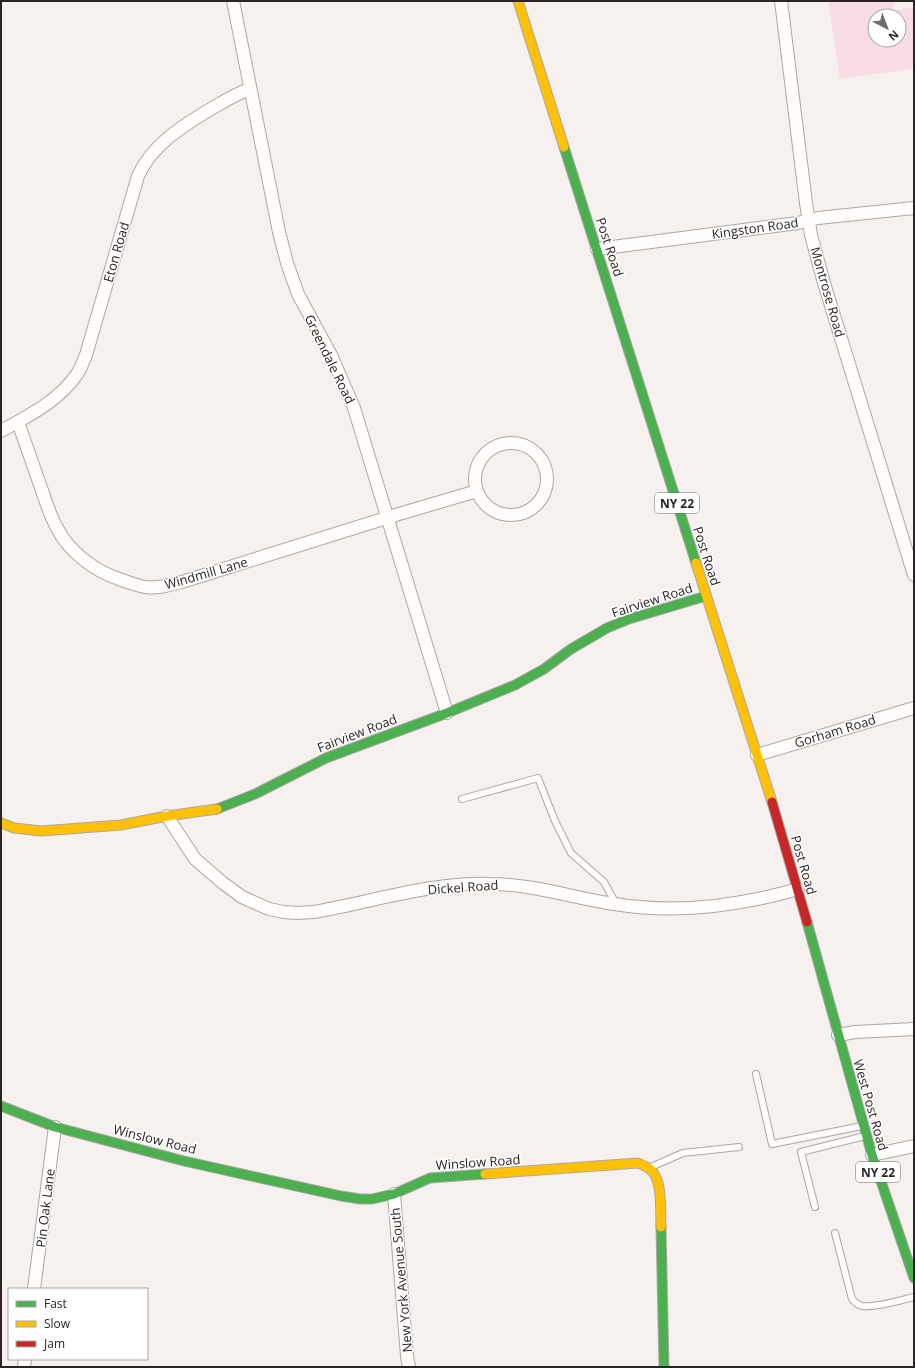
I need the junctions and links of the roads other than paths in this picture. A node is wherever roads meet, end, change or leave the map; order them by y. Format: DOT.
graph roads {
  1 [pos="233,1"];
  2 [pos="518,1"];
  3 [pos="781,1"];
  4 [pos="250,89"];
  5 [pos="914,208"];
  6 [pos="809,220"];
  7 [pos="597,248"];
  8 [pos="18,422"];
  9 [pos="1,431"];
  10 [pos="477,492"];
  11 [pos="388,518"];
  12 [pos="914,574"];
  13 [pos="706,596"];
  14 [pos="914,708"];
  15 [pos="447,713"];
  16 [pos="757,755"];
  17 [pos="462,799"];
  18 [pos="166,816"];
  19 [pos="1,823"];
  20 [pos="798,890"];
  21 [pos="616,904"];
  22 [pos="914,1029"];
  23 [pos="837,1032"];
  24 [pos="756,1074"];
  25 [pos="1,1106"];
  26 [pos="863,1126"];
  27 [pos="55,1127"];
  28 [pos="866,1136"];
  29 [pos="914,1146"];
  30 [pos="739,1147"];
  31 [pos="872,1155"];
  32 [pos="649,1168"];
  33 [pos="394,1194"];
  34 [pos="815,1207"];
  35 [pos="835,1233"];
  36 [pos="914,1278"];
  37 [pos="34,1288"];
  38 [pos="914,1297"];
  39 [pos="409,1367"];
  40 [pos="664,1367"];
  1 -- 4 [label="street, Greendale Road"];
  2 -- 7 [label="street, Post Road / NY 22"];
  3 -- 6 [label="street, Montrose Road"];
  4 -- 8 [label="street, Eton Road"];
  4 -- 11 [label="street, Greendale Road"];
  5 -- 6 [label="street, Kingston Road"];
  6 -- 7 [label="street, Kingston Road"];
  6 -- 12 [label="street, Montrose Road"];
  7 -- 13 [label="street, Post Road / NY 22"];
  8 -- 9 [label="street, Eton Road"];
  8 -- 11 [label="street, Windmill Lane"];
  10 -- 10 [label="street"];
  10 -- 11 [label="street, Windmill Lane"];
  11 -- 15 [label="street, Greendale Road"];
  13 -- 15 [label="street, Fairview Road"];
  13 -- 16 [label="street, Post Road / NY 22"];
  14 -- 16 [label="street, Gorham Road"];
  15 -- 18 [label="street, Fairview Road"];
  16 -- 20 [label="street, Post Road / NY 22"];
  17 -- 21 [label="lane"];
  18 -- 19 [label="street, Fairview Road"];
  18 -- 21 [label="street, Dickel Road"];
  20 -- 21 [label="street, Dickel Road"];
  20 -- 23 [label="street, Post Road / NY 22"];
  22 -- 23 [label="street"];
  23 -- 26 [label="street, West Post Road / NY 22"];
  24 -- 26 [label="lane"];
  25 -- 27 [label="street, Winslow Road"];
  26 -- 28 [label="street, West Post Road / NY 22"];
  27 -- 33 [label="street, Winslow Road"];
  27 -- 37 [label="street, Pin Oak Lane"];
  28 -- 31 [label="street, West Post Road / NY 22"];
  28 -- 34 [label="lane"];
  29 -- 31 [label="street"];
  30 -- 32 [label="lane"];
  31 -- 36 [label="street, West Post Road / NY 22"];
  32 -- 33 [label="street, Winslow Road"];
  32 -- 40 [label="street"];
  33 -- 39 [label="street, New York Avenue South"];
  35 -- 38 [label="lane"];
}
